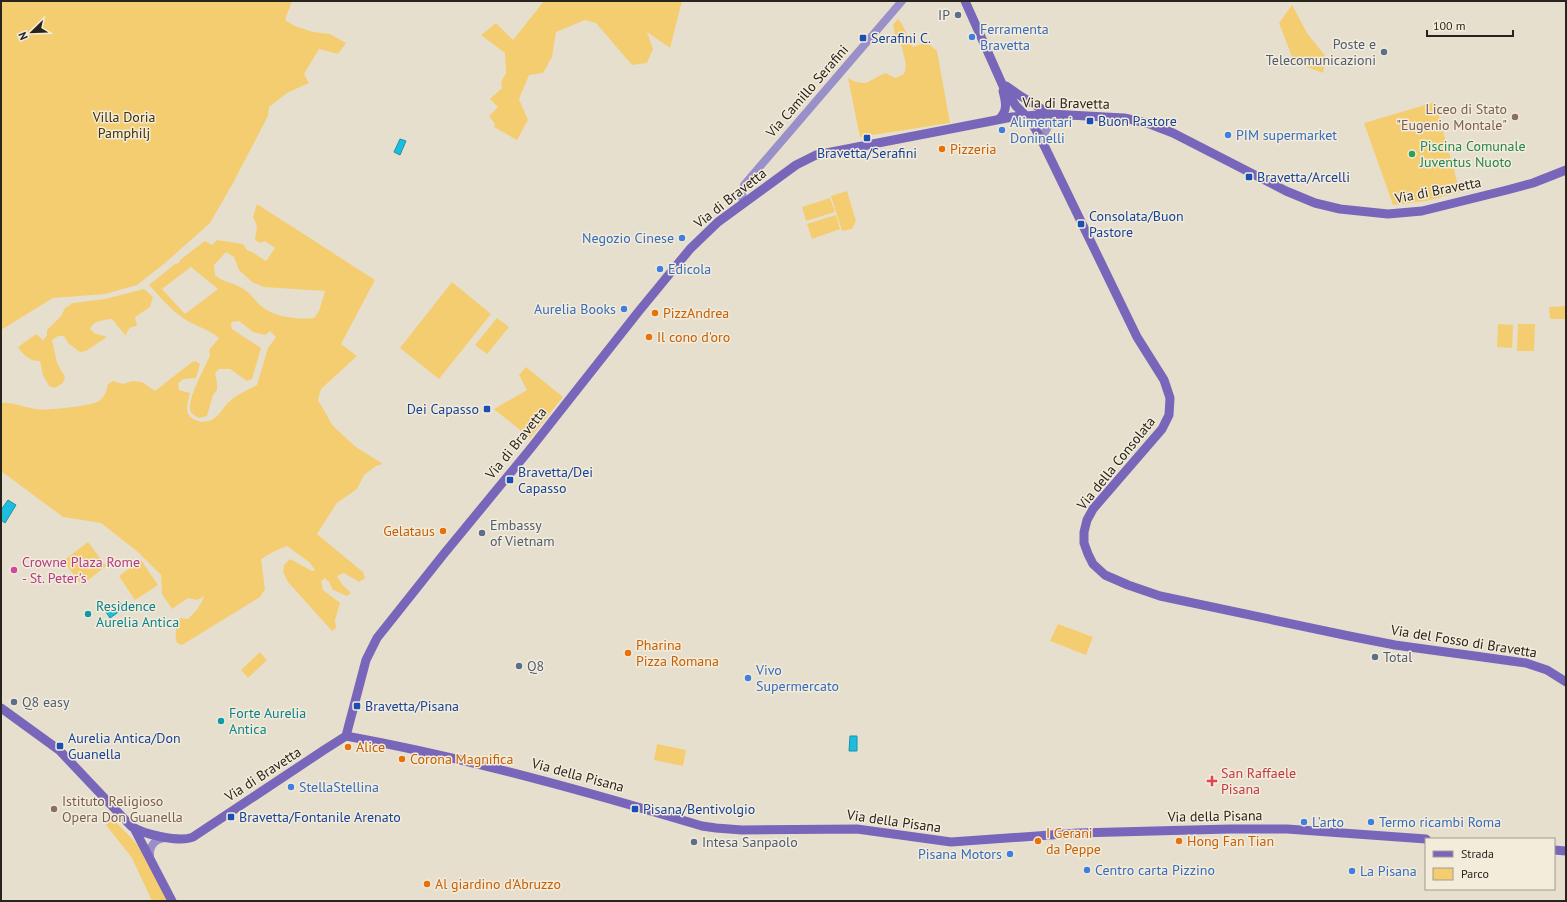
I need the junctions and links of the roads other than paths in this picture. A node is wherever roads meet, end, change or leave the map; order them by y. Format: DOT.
graph roads {
  1 [pos="902,1"];
  2 [pos="966,1"];
  3 [pos="1000,80"];
  4 [pos="1050,114"];
  5 [pos="1026,115"];
  6 [pos="1063,115"];
  7 [pos="999,119"];
  8 [pos="1041,139"];
  9 [pos="1566,170"];
  10 [pos="744,203"];
  11 [pos="1377,642"];
  12 [pos="1566,682"];
  13 [pos="1,708"];
  14 [pos="346,736"];
  15 [pos="135,830"];
  16 [pos="168,838"];
  17 [pos="1425,839"];
  18 [pos="1555,850"];
  19 [pos="1566,851"];
  20 [pos="150,856"];
  21 [pos="172,901"];
  1 -- 10 [label="street, Via Camillo Serafini"];
  2 -- 3 [label="main road"];
  3 -- 4 [label="main road"];
  3 -- 5 [label="main road, Via della Consolata"];
  3 -- 7 [label="main road"];
  4 -- 5 [label="main road, Via di Bravetta"];
  4 -- 6 [label="main road, Via di Bravetta"];
  5 -- 7 [label="main road, Via di Bravetta"];
  5 -- 8 [label="main road, Via della Consolata"];
  6 -- 8 [label="street"];
  6 -- 9 [label="main road, Via di Bravetta"];
  7 -- 10 [label="main road, Via di Bravetta"];
  8 -- 11 [label="main road, Via della Consolata"];
  10 -- 14 [label="main road, Via di Bravetta"];
  11 -- 12 [label="main road, Via del Fosso di Bravetta"];
  13 -- 15 [label="main road"];
  14 -- 16 [label="main road, Via di Bravetta"];
  14 -- 17 [label="main road, Via della Pisana"];
  15 -- 16 [label="main road, Via di Bravetta"];
  15 -- 20 [label="main road"];
  16 -- 20 [label="street"];
  18 -- 19 [label="main road"];
  20 -- 21 [label="main road"];
}
